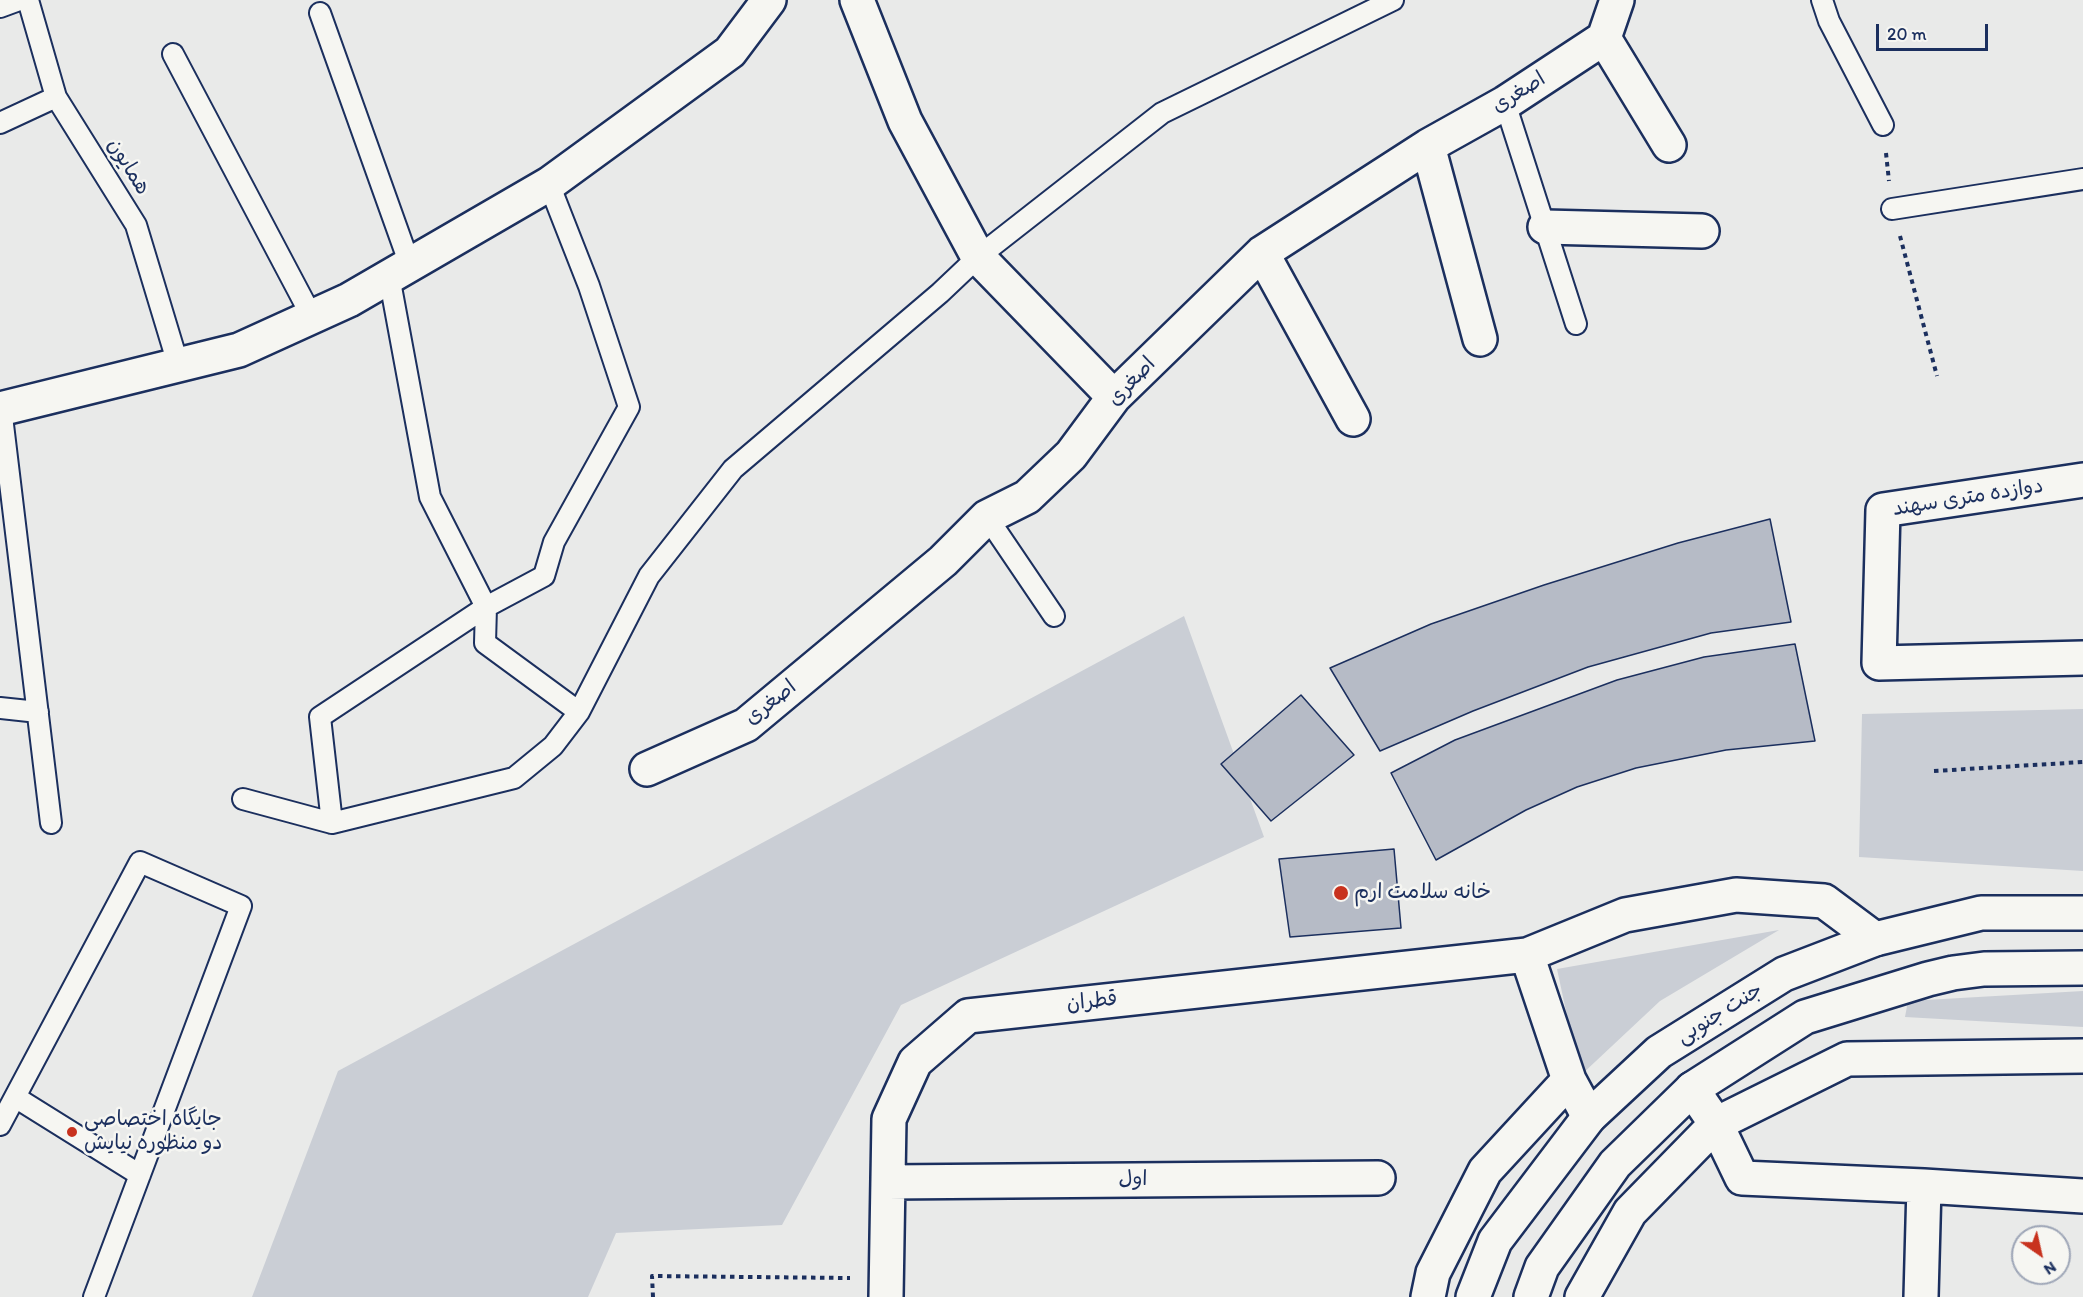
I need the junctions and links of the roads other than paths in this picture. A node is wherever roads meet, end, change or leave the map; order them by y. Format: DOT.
graph roads {
  1 [pos="19,0"];
  2 [pos="28,0"];
  3 [pos="857,0"];
  4 [pos="1393,0"];
  5 [pos="1617,0"];
  6 [pos="1822,0"];
  7 [pos="766,1"];
  8 [pos="0,7"];
  9 [pos="320,13"];
  10 [pos="1604,38"];
  11 [pos="172,54"];
  12 [pos="56,97"];
  13 [pos="1505,103"];
  14 [pos="0,123"];
  15 [pos="1883,125"];
  16 [pos="1669,145"];
  17 [pos="1428,146"];
  18 [pos="2083,179"];
  19 [pos="549,184"];
  20 [pos="1892,209"];
  21 [pos="1545,227"];
  22 [pos="1702,231"];
  23 [pos="1262,253"];
  24 [pos="978,257"];
  25 [pos="399,271"];
  26 [pos="312,317"];
  27 [pos="1576,324"];
  28 [pos="1480,339"];
  29 [pos="178,364"];
  30 [pos="1114,397"];
  31 [pos="0,409"];
  32 [pos="1353,419"];
  33 [pos="2083,480"];
  34 [pos="987,517"];
  35 [pos="486,607"];
  36 [pos="1054,616"];
  37 [pos="2083,658"];
  38 [pos="0,708"];
  39 [pos="38,712"];
  40 [pos="579,712"];
  41 [pos="647,769"];
  42 [pos="243,799"];
  43 [pos="51,823"];
  44 [pos="332,823"];
  45 [pos="2083,913"];
  46 [pos="1875,939"];
  47 [pos="1527,955"];
  48 [pos="2083,968"];
  49 [pos="2083,1056"];
  50 [pos="1569,1080"];
  51 [pos="1692,1089"];
  52 [pos="15,1097"];
  53 [pos="1589,1117"];
  54 [pos="1716,1124"];
  55 [pos="0,1125"];
  56 [pos="140,1175"];
  57 [pos="1378,1178"];
  58 [pos="888,1182"];
  59 [pos="1924,1186"];
  60 [pos="2083,1196"];
  61 [pos="886,1288"];
  62 [pos="94,1297"];
  63 [pos="1428,1297"];
  64 [pos="1473,1297"];
  65 [pos="1531,1297"];
  66 [pos="1582,1297"];
  67 [pos="1921,1297"];
  1 -- 8 [label="lane"];
  2 -- 12 [label="lane, همایون"];
  3 -- 24 [label="street"];
  4 -- 24 [label="lane"];
  5 -- 10 [label="street"];
  6 -- 15 [label="lane"];
  7 -- 19 [label="street"];
  9 -- 25 [label="lane"];
  10 -- 13 [label="street, اصغری"];
  10 -- 16 [label="street"];
  11 -- 26 [label="lane"];
  12 -- 14 [label="lane"];
  12 -- 29 [label="lane, همایون"];
  13 -- 17 [label="street, اصغری"];
  13 -- 21 [label="lane"];
  17 -- 23 [label="street, اصغری"];
  17 -- 28 [label="street"];
  18 -- 20 [label="lane"];
  19 -- 25 [label="street"];
  19 -- 35 [label="lane"];
  21 -- 22 [label="street"];
  21 -- 27 [label="lane"];
  23 -- 30 [label="street, اصغری"];
  23 -- 32 [label="street"];
  24 -- 30 [label="street"];
  24 -- 40 [label="lane"];
  25 -- 26 [label="street"];
  25 -- 35 [label="lane"];
  26 -- 29 [label="street"];
  29 -- 31 [label="street"];
  30 -- 34 [label="street, اصغری"];
  31 -- 39 [label="lane"];
  33 -- 37 [label="street, دوازده متری سهند"];
  34 -- 36 [label="lane"];
  34 -- 41 [label="street, اصغری"];
  35 -- 40 [label="lane"];
  35 -- 44 [label="lane"];
  38 -- 39 [label="lane"];
  39 -- 43 [label="lane"];
  40 -- 44 [label="lane"];
  42 -- 44 [label="lane"];
  45 -- 46 [label="street, جنت جنوبی"];
  46 -- 47 [label="street, قطران"];
  46 -- 53 [label="street, جنت جنوبی"];
  47 -- 50 [label="street"];
  47 -- 58 [label="street, قطران"];
  48 -- 51 [label="street"];
  49 -- 54 [label="street"];
  50 -- 53 [label="street"];
  50 -- 63 [label="street"];
  51 -- 54 [label="street"];
  51 -- 65 [label="street"];
  52 -- 55 [label="lane"];
  52 -- 56 [label="lane"];
  52 -- 56 [label="lane"];
  53 -- 64 [label="street, جنت جنوبی"];
  54 -- 59 [label="street"];
  54 -- 66 [label="street"];
  56 -- 62 [label="lane"];
  57 -- 58 [label="street, اول"];
  58 -- 61 [label="street, قطران"];
  59 -- 60 [label="street"];
  59 -- 67 [label="street"];
}
